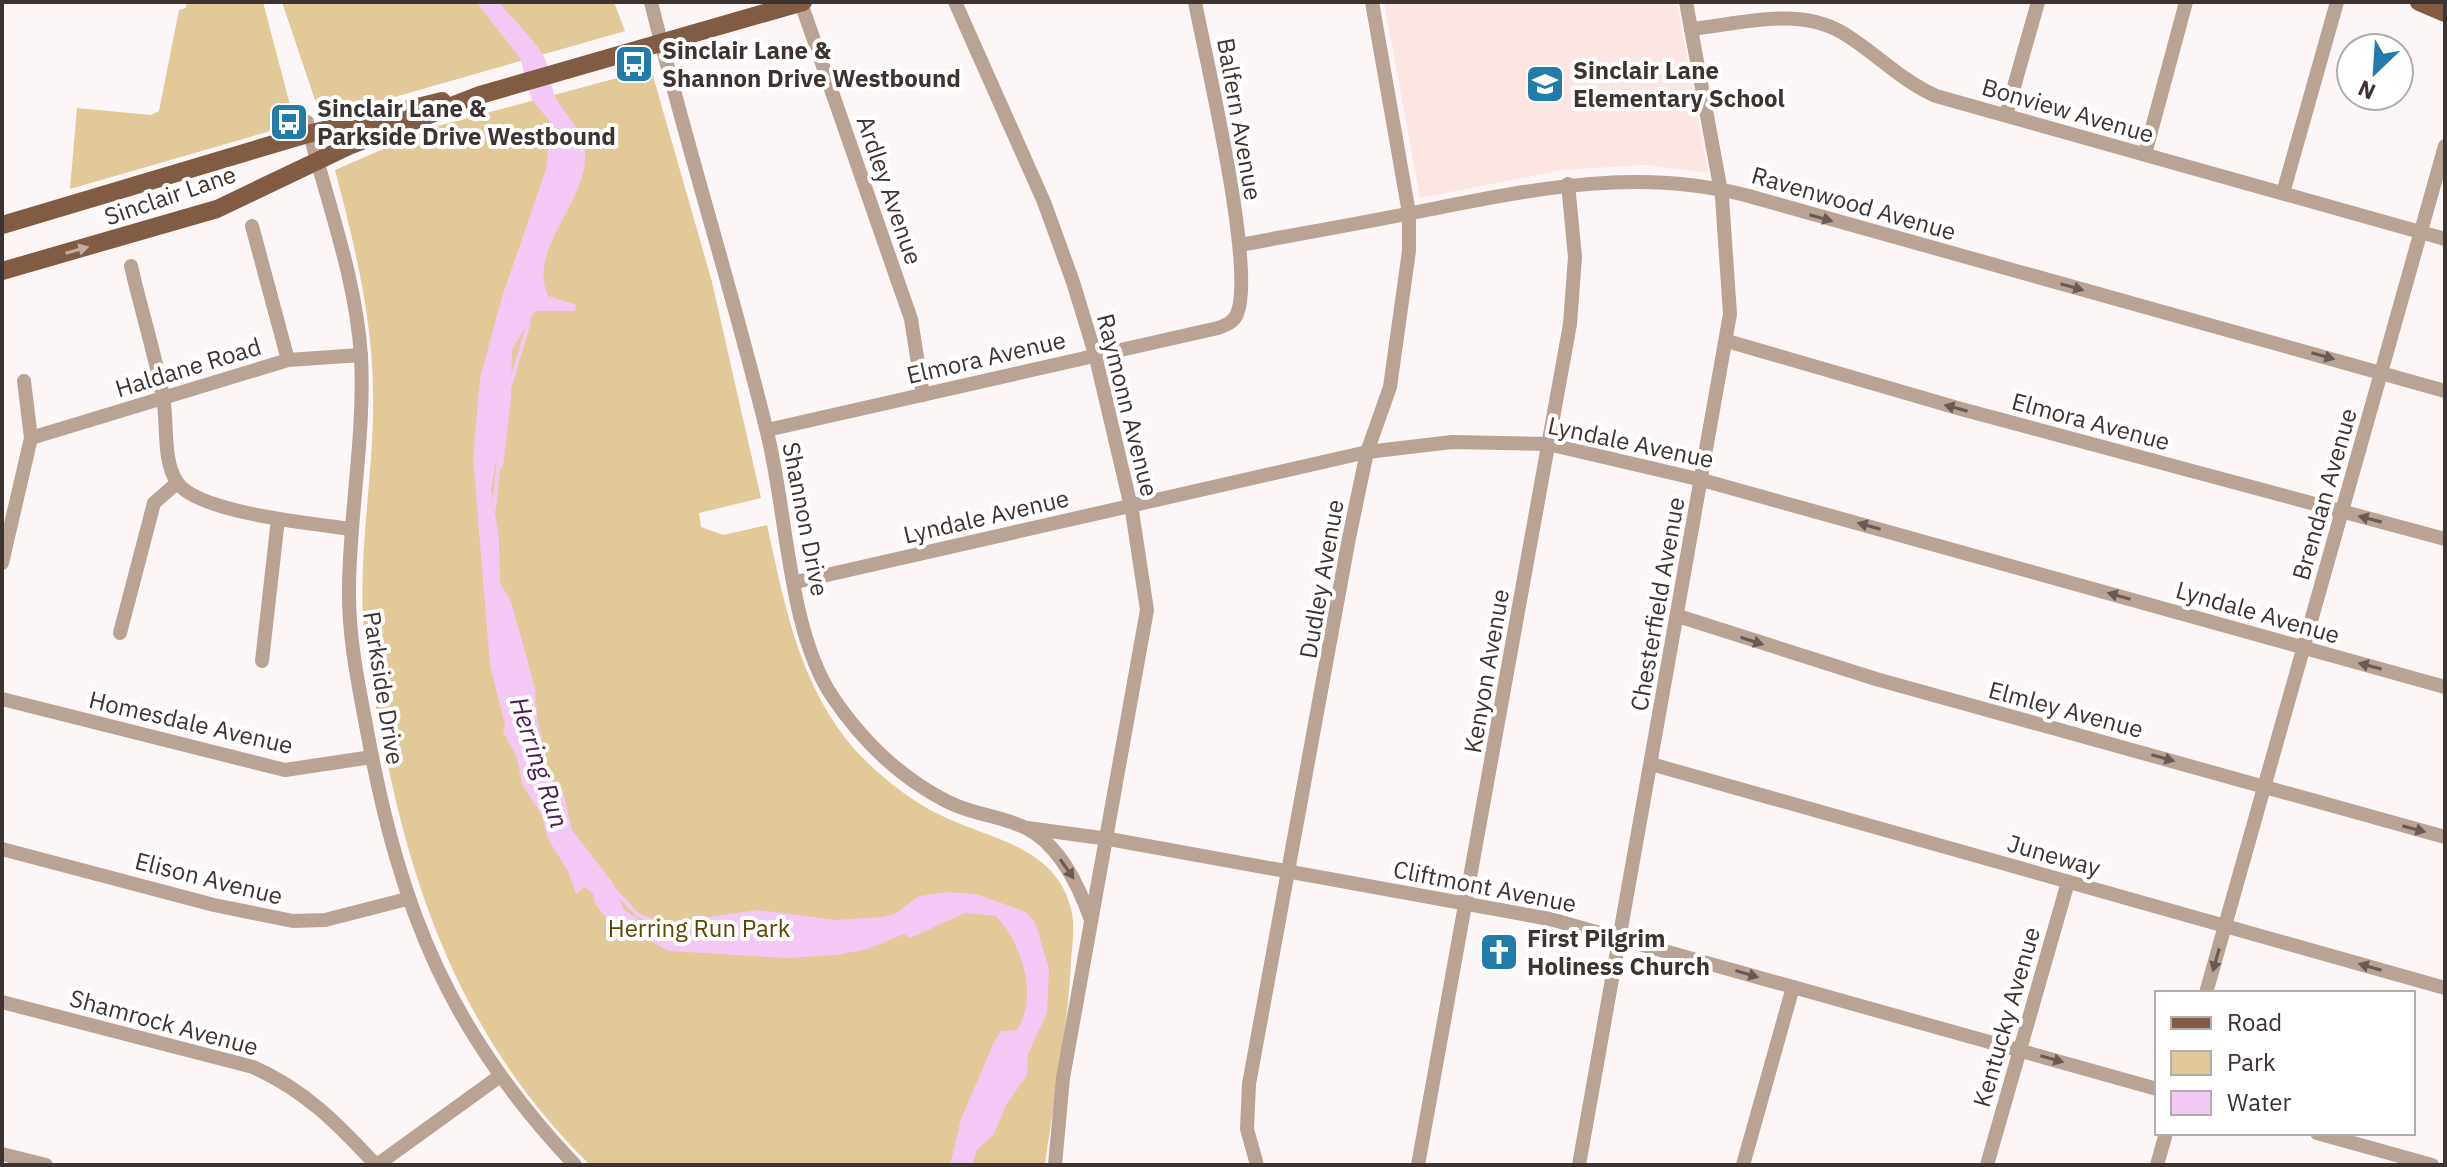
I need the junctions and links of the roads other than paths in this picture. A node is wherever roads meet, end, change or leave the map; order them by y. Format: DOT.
graph roads {
  1 [pos="651,2"];
  2 [pos="802,2"];
  3 [pos="955,2"];
  4 [pos="1195,2"];
  5 [pos="1372,2"];
  6 [pos="1686,2"];
  7 [pos="2038,2"];
  8 [pos="2186,2"];
  9 [pos="2337,2"];
  10 [pos="2419,2"];
  11 [pos="2445,13"];
  12 [pos="1691,29"];
  13 [pos="661,43"];
  14 [pos="480,95"];
  15 [pos="2006,115"];
  16 [pos="308,128"];
  17 [pos="2445,146"];
  18 [pos="2145,154"];
  19 [pos="317,161"];
  20 [pos="1568,184"];
  21 [pos="1720,188"];
  22 [pos="2283,193"];
  23 [pos="1409,213"];
  24 [pos="2,225"];
  25 [pos="252,226"];
  26 [pos="2422,233"];
  27 [pos="2445,239"];
  28 [pos="1240,245"];
  29 [pos="131,266"];
  30 [pos="2,271"];
  31 [pos="1727,341"];
  32 [pos="1095,354"];
  33 [pos="361,355"];
  34 [pos="288,360"];
  35 [pos="2381,373"];
  36 [pos="24,381"];
  37 [pos="2445,391"];
  38 [pos="923,395"];
  39 [pos="163,398"];
  40 [pos="767,430"];
  41 [pos="31,438"];
  42 [pos="1548,444"];
  43 [pos="1367,452"];
  44 [pos="1702,480"];
  45 [pos="177,483"];
  46 [pos="1130,506"];
  47 [pos="2342,511"];
  48 [pos="278,519"];
  49 [pos="352,529"];
  50 [pos="2445,539"];
  51 [pos="2,563"];
  52 [pos="796,582"];
  53 [pos="1678,616"];
  54 [pos="120,633"];
  55 [pos="2303,647"];
  56 [pos="262,661"];
  57 [pos="2445,687"];
  58 [pos="2,699"];
  59 [pos="372,757"];
  60 [pos="1651,764"];
  61 [pos="2265,788"];
  62 [pos="1027,828"];
  63 [pos="2445,837"];
  64 [pos="1109,839"];
  65 [pos="2,849"];
  66 [pos="1287,873"];
  67 [pos="2068,882"];
  68 [pos="407,899"];
  69 [pos="1466,902"];
  70 [pos="1091,920"];
  71 [pos="2225,926"];
  72 [pos="1618,938"];
  73 [pos="1793,987"];
  74 [pos="2445,988"];
  75 [pos="2207,991"];
  76 [pos="2,1002"];
  77 [pos="2020,1049"];
  78 [pos="500,1076"];
  79 [pos="2155,1088"];
  80 [pos="2165,1135"];
  81 [pos="2324,1135"];
  82 [pos="2,1154"];
  83 [pos="46,1165"];
  84 [pos="377,1165"];
  85 [pos="575,1165"];
  86 [pos="1055,1165"];
  87 [pos="1257,1165"];
  88 [pos="1418,1165"];
  89 [pos="1579,1165"];
  90 [pos="1743,1165"];
  91 [pos="1987,1165"];
  92 [pos="2157,1165"];
  93 [pos="2432,1165"];
  1 -- 13 [label="street, Shannon Drive"];
  2 -- 13 [label="main road, Sinclair Lane"];
  2 -- 38 [label="street, Ardley Avenue"];
  3 -- 32 [label="street, Raymonn Avenue"];
  4 -- 28 [label="street, Balfern Avenue"];
  5 -- 23 [label="street, Dudley Avenue"];
  6 -- 12 [label="street, Chesterfield Avenue"];
  7 -- 15 [label="street"];
  8 -- 18 [label="street"];
  9 -- 22 [label="street"];
  10 -- 11 [label="main road"];
  12 -- 15 [label="street, Bonview Avenue"];
  12 -- 21 [label="street, Chesterfield Avenue"];
  13 -- 14 [label="main road, Sinclair Lane"];
  13 -- 40 [label="street, Shannon Drive"];
  14 -- 16 [label="main road, Sinclair Lane"];
  14 -- 19 [label="main road, Sinclair Lane"];
  15 -- 18 [label="street, Bonview Avenue"];
  16 -- 19 [label="street, Parkside Drive"];
  16 -- 24 [label="main road, Sinclair Lane"];
  17 -- 26 [label="street, Brendan Avenue"];
  18 -- 22 [label="street, Bonview Avenue"];
  30 -- 19 [label="main road, Sinclair Lane, one-way"];
  19 -- 33 [label="street, Parkside Drive"];
  20 -- 21 [label="street, Ravenwood Avenue"];
  20 -- 23 [label="street, Ravenwood Avenue"];
  20 -- 42 [label="street, Kenyon Avenue"];
  21 -- 31 [label="street, Chesterfield Avenue"];
  21 -- 35 [label="street, Ravenwood Avenue, one-way"];
  22 -- 26 [label="street, Bonview Avenue"];
  23 -- 28 [label="street, Ravenwood Avenue"];
  23 -- 43 [label="street, Dudley Avenue"];
  25 -- 34 [label="street"];
  26 -- 27 [label="street, Bonview Avenue"];
  26 -- 35 [label="street, Brendan Avenue"];
  28 -- 32 [label="street, Elmora Avenue"];
  29 -- 39 [label="street"];
  31 -- 44 [label="street, Chesterfield Avenue"];
  47 -- 31 [label="street, Elmora Avenue, one-way"];
  32 -- 38 [label="street, Elmora Avenue"];
  32 -- 46 [label="street, Raymonn Avenue"];
  33 -- 34 [label="street, Haldane Road"];
  33 -- 49 [label="street, Parkside Drive"];
  34 -- 39 [label="street, Haldane Road"];
  35 -- 37 [label="street, Ravenwood Avenue"];
  35 -- 47 [label="street, Brendan Avenue"];
  36 -- 41 [label="street"];
  38 -- 40 [label="street, Elmora Avenue"];
  39 -- 41 [label="street, Haldane Road"];
  39 -- 45 [label="street"];
  40 -- 52 [label="street, Shannon Drive"];
  41 -- 51 [label="street"];
  42 -- 43 [label="street, Lyndale Avenue"];
  42 -- 44 [label="street, Lyndale Avenue"];
  42 -- 69 [label="street, Kenyon Avenue"];
  43 -- 46 [label="street, Lyndale Avenue"];
  43 -- 66 [label="street, Dudley Avenue"];
  44 -- 53 [label="street, Chesterfield Avenue"];
  55 -- 44 [label="street, Lyndale Avenue, one-way"];
  45 -- 48 [label="street"];
  45 -- 54 [label="street"];
  46 -- 52 [label="street, Lyndale Avenue"];
  46 -- 64 [label="street, Raymonn Avenue"];
  50 -- 47 [label="street, Elmora Avenue, one-way"];
  47 -- 55 [label="street, Brendan Avenue"];
  48 -- 49 [label="street"];
  48 -- 56 [label="street"];
  49 -- 59 [label="street, Parkside Drive"];
  52 -- 62 [label="street, Shannon Drive"];
  53 -- 60 [label="street, Chesterfield Avenue"];
  53 -- 61 [label="street, Elmley Avenue, one-way"];
  57 -- 55 [label="street, Lyndale Avenue, one-way"];
  55 -- 61 [label="street, Brendan Avenue"];
  58 -- 59 [label="street, Homesdale Avenue"];
  59 -- 68 [label="street, Parkside Drive"];
  60 -- 67 [label="street, Juneway"];
  60 -- 72 [label="street, Chesterfield Avenue"];
  61 -- 63 [label="street, Elmley Avenue, one-way"];
  61 -- 71 [label="street, Brendan Avenue"];
  62 -- 64 [label="street, Cliftmont Avenue"];
  62 -- 70 [label="street, Shannon Drive, one-way"];
  64 -- 66 [label="street, Cliftmont Avenue"];
  64 -- 70 [label="street"];
  65 -- 68 [label="street, Elison Avenue"];
  66 -- 69 [label="street, Cliftmont Avenue"];
  66 -- 87 [label="street, Dudley Avenue"];
  67 -- 71 [label="street, Juneway"];
  67 -- 77 [label="street, Kentucky Avenue"];
  68 -- 78 [label="street, Parkside Drive"];
  69 -- 72 [label="street, Cliftmont Avenue"];
  69 -- 88 [label="street, Kenyon Avenue"];
  70 -- 86 [label="street"];
  74 -- 71 [label="street, Juneway, one-way"];
  71 -- 75 [label="street, Brendan Avenue, one-way"];
  72 -- 73 [label="street, Cliftmont Avenue, one-way"];
  72 -- 89 [label="street, Chesterfield Avenue"];
  73 -- 77 [label="street, Cliftmont Avenue"];
  73 -- 90 [label="street"];
  76 -- 84 [label="street, Shamrock Avenue"];
  77 -- 79 [label="street, Cliftmont Avenue, one-way"];
  77 -- 91 [label="street, Kentucky Avenue"];
  78 -- 84 [label="street"];
  78 -- 85 [label="street, Parkside Drive"];
  80 -- 92 [label="street"];
  81 -- 93 [label="street"];
  82 -- 83 [label="street"];
}
